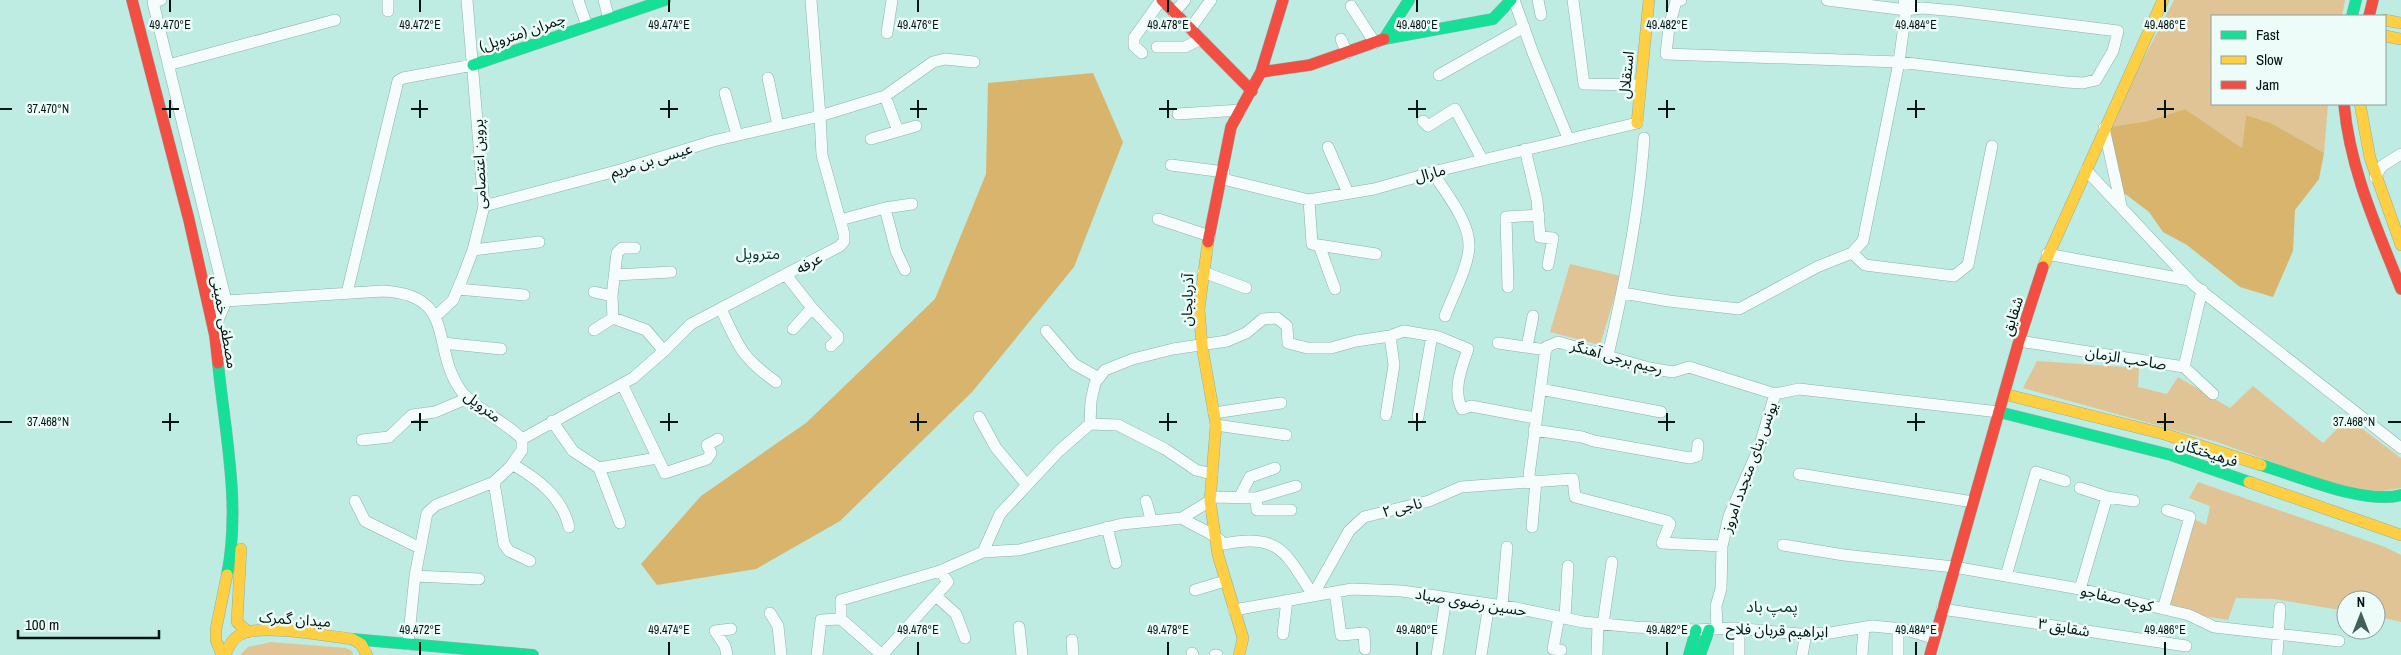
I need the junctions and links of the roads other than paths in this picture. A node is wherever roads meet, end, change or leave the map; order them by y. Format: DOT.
graph roads {
  1 [pos="132,0"];
  2 [pos="139,0"];
  3 [pos="161,0"];
  4 [pos="467,0"];
  5 [pos="578,0"];
  6 [pos="604,0"];
  7 [pos="665,0"];
  8 [pos="811,0"];
  9 [pos="892,0"];
  10 [pos="1161,0"];
  11 [pos="1185,0"];
  12 [pos="1211,0"];
  13 [pos="1283,0"];
  14 [pos="1408,0"];
  15 [pos="1513,0"];
  16 [pos="1538,0"];
  17 [pos="1573,0"];
  18 [pos="1649,0"];
  19 [pos="1681,0"];
  20 [pos="1827,0"];
  21 [pos="2163,0"];
  22 [pos="2356,0"];
  23 [pos="2372,0"];
  24 [pos="1907,3"];
  25 [pos="1351,6"];
  26 [pos="1174,13"];
  27 [pos="1541,15"];
  28 [pos="2352,15"];
  29 [pos="2368,15"];
  30 [pos="609,19"];
  31 [pos="335,20"];
  32 [pos="2386,20"];
  33 [pos="2401,23"];
  34 [pos="587,26"];
  35 [pos="1524,27"];
  36 [pos="1190,28"];
  37 [pos="887,33"];
  38 [pos="2386,36"];
  39 [pos="1201,39"];
  40 [pos="1341,39"];
  41 [pos="2401,39"];
  42 [pos="1380,41"];
  43 [pos="1157,47"];
  44 [pos="1142,53"];
  45 [pos="1347,53"];
  46 [pos="974,62"];
  47 [pos="1899,62"];
  48 [pos="474,64"];
  49 [pos="168,65"];
  50 [pos="1261,72"];
  51 [pos="1439,75"];
  52 [pos="768,78"];
  53 [pos="1640,84"];
  54 [pos="1252,91"];
  55 [pos="725,93"];
  56 [pos="885,96"];
  57 [pos="2344,105"];
  58 [pos="2360,105"];
  59 [pos="1242,110"];
  60 [pos="1178,114"];
  61 [pos="820,116"];
  62 [pos="1422,121"];
  63 [pos="1637,123"];
  64 [pos="778,126"];
  65 [pos="916,126"];
  66 [pos="2104,127"];
  67 [pos="898,130"];
  68 [pos="737,135"];
  69 [pos="871,138"];
  70 [pos="1568,138"];
  71 [pos="1644,138"];
  72 [pos="1328,146"];
  73 [pos="1992,146"];
  74 [pos="1525,148"];
  75 [pos="2401,154"];
  76 [pos="1482,159"];
  77 [pos="1170,165"];
  78 [pos="2086,170"];
  79 [pos="1433,172"];
  80 [pos="1223,175"];
  81 [pos="2375,177"];
  82 [pos="1348,193"];
  83 [pos="1309,200"];
  84 [pos="912,204"];
  85 [pos="484,206"];
  86 [pos="2121,207"];
  87 [pos="885,208"];
  88 [pos="1539,215"];
  89 [pos="1158,219"];
  90 [pos="840,220"];
  91 [pos="1210,236"];
  92 [pos="539,242"];
  93 [pos="1318,245"];
  94 [pos="2401,245"];
  95 [pos="635,248"];
  96 [pos="473,250"];
  97 [pos="1852,253"];
  98 [pos="1376,254"];
  99 [pos="2047,254"];
  100 [pos="1548,265"];
  101 [pos="905,270"];
  102 [pos="671,272"];
  103 [pos="1203,272"];
  104 [pos="616,275"];
  105 [pos="786,275"];
  106 [pos="2189,280"];
  107 [pos="1508,287"];
  108 [pos="1246,288"];
  109 [pos="458,289"];
  110 [pos="1334,289"];
  111 [pos="2401,289"];
  112 [pos="2202,290"];
  113 [pos="594,292"];
  114 [pos="347,293"];
  115 [pos="1623,293"];
  116 [pos="524,295"];
  117 [pos="612,296"];
  118 [pos="226,301"];
  119 [pos="812,308"];
  120 [pos="721,309"];
  121 [pos="436,316"];
  122 [pos="1445,316"];
  123 [pos="1533,316"];
  124 [pos="219,318"];
  125 [pos="613,318"];
  126 [pos="793,329"];
  127 [pos="594,330"];
  128 [pos="1046,331"];
  129 [pos="1432,335"];
  130 [pos="1390,336"];
  131 [pos="2019,341"];
  132 [pos="443,343"];
  133 [pos="1498,343"];
  134 [pos="831,346"];
  135 [pos="1202,346"];
  136 [pos="1527,347"];
  137 [pos="501,349"];
  138 [pos="1546,350"];
  139 [pos="664,351"];
  140 [pos="1608,355"];
  141 [pos="2184,367"];
  142 [pos="1099,378"];
  143 [pos="776,382"];
  144 [pos="622,384"];
  145 [pos="1540,389"];
  146 [pos="1775,394"];
  147 [pos="2004,394"];
  148 [pos="2213,394"];
  149 [pos="468,398"];
  150 [pos="1281,403"];
  151 [pos="1661,412"];
  152 [pos="1999,412"];
  153 [pos="1214,413"];
  154 [pos="1386,415"];
  155 [pos="1418,417"];
  156 [pos="979,418"];
  157 [pos="1535,418"];
  158 [pos="552,421"];
  159 [pos="1090,424"];
  160 [pos="1216,425"];
  161 [pos="1534,430"];
  162 [pos="1286,435"];
  163 [pos="522,439"];
  164 [pos="718,439"];
  165 [pos="362,440"];
  166 [pos="1698,444"];
  167 [pos="2401,448"];
  168 [pos="657,458"];
  169 [pos="512,464"];
  170 [pos="599,468"];
  171 [pos="1275,468"];
  172 [pos="1212,474"];
  173 [pos="1800,474"];
  174 [pos="2065,481"];
  175 [pos="494,482"];
  176 [pos="1534,482"];
  177 [pos="1027,485"];
  178 [pos="1296,486"];
  179 [pos="2080,488"];
  180 [pos="2401,495"];
  181 [pos="2107,497"];
  182 [pos="1238,498"];
  183 [pos="1256,498"];
  184 [pos="1211,499"];
  185 [pos="355,501"];
  186 [pos="1146,501"];
  187 [pos="1973,502"];
  188 [pos="2134,502"];
  189 [pos="1291,510"];
  190 [pos="2167,510"];
  191 [pos="1182,518"];
  192 [pos="1151,519"];
  193 [pos="620,524"];
  194 [pos="569,527"];
  195 [pos="1107,527"];
  196 [pos="1532,527"];
  197 [pos="1215,534"];
  198 [pos="2401,535"];
  199 [pos="1783,545"];
  200 [pos="1722,546"];
  201 [pos="1508,547"];
  202 [pos="420,548"];
  203 [pos="983,552"];
  204 [pos="530,561"];
  205 [pos="1612,562"];
  206 [pos="1116,563"];
  207 [pos="1568,566"];
  208 [pos="1954,566"];
  209 [pos="940,571"];
  210 [pos="415,576"];
  211 [pos="2006,576"];
  212 [pos="479,579"];
  213 [pos="1225,581"];
  214 [pos="2080,589"];
  215 [pos="1195,590"];
  216 [pos="1335,592"];
  217 [pos="1313,595"];
  218 [pos="936,596"];
  219 [pos="1446,598"];
  220 [pos="1287,600"];
  221 [pos="1489,604"];
  222 [pos="1502,606"];
  223 [pos="2280,608"];
  224 [pos="1942,609"];
  225 [pos="2163,609"];
  226 [pos="1234,610"];
  227 [pos="770,614"];
  228 [pos="218,618"];
  229 [pos="1562,618"];
  230 [pos="841,619"];
  231 [pos="237,622"];
  232 [pos="1600,624"];
  233 [pos="1019,627"];
  234 [pos="1864,628"];
  235 [pos="731,629"];
  236 [pos="1713,629"];
  237 [pos="1739,629"];
  238 [pos="1898,629"];
  239 [pos="1696,630"];
  240 [pos="248,632"];
  241 [pos="1283,634"];
  242 [pos="1806,634"];
  243 [pos="2278,634"];
  244 [pos="965,638"];
  245 [pos="1933,638"];
  246 [pos="352,639"];
  247 [pos="1072,640"];
  248 [pos="2336,640"];
  249 [pos="385,643"];
  250 [pos="408,644"];
  251 [pos="2186,646"];
  252 [pos="1365,649"];
  253 [pos="1561,650"];
  254 [pos="223,655"];
  255 [pos="367,655"];
  256 [pos="382,655"];
  257 [pos="533,655"];
  258 [pos="727,655"];
  259 [pos="781,655"];
  260 [pos="817,655"];
  261 [pos="882,655"];
  262 [pos="1022,655"];
  263 [pos="1073,655"];
  264 [pos="1229,655"];
  265 [pos="1239,655"];
  266 [pos="1437,655"];
  267 [pos="1481,655"];
  268 [pos="1596,655"];
  269 [pos="1689,655"];
  270 [pos="1700,655"];
  271 [pos="1709,655"];
  272 [pos="1739,655"];
  273 [pos="1802,655"];
  274 [pos="1862,655"];
  275 [pos="1898,655"];
  276 [pos="1930,655"];
  277 [pos="2277,655"];
  1 -- 228 [label="street, مصطفی خمینی"];
  2 -- 124 [label="street, مصطفی خمینی"];
  3 -- 49 [label="street"];
  4 -- 48 [label="street, پروین اعتصامی"];
  5 -- 34 [label="street"];
  6 -- 30 [label="street"];
  7 -- 30 [label="street, چمران (متروپل)"];
  8 -- 61 [label="street, عرفه"];
  9 -- 37 [label="street"];
  10 -- 26 [label="street"];
  10 -- 44 [label="street"];
  11 -- 26 [label="street"];
  12 -- 36 [label="street"];
  13 -- 50 [label="street, آذربایجان"];
  14 -- 42 [label="street"];
  15 -- 35 [label="street"];
  15 -- 42 [label="street"];
  16 -- 27 [label="street"];
  17 -- 53 [label="street"];
  18 -- 53 [label="street, استقلال"];
  19 -- 47 [label="street"];
  20 -- 24 [label="street"];
  21 -- 66 [label="street, شقایق"];
  22 -- 28 [label="street"];
  23 -- 29 [label="street"];
  24 -- 47 [label="street"];
  24 -- 47 [label="street"];
  25 -- 42 [label="street"];
  26 -- 36 [label="street"];
  30 -- 34 [label="street, چمران (متروپل)"];
  31 -- 49 [label="street"];
  32 -- 33 [label="street"];
  34 -- 48 [label="street, چمران (متروپل)"];
  35 -- 51 [label="street"];
  35 -- 70 [label="street"];
  36 -- 39 [label="street"];
  38 -- 41 [label="street"];
  39 -- 43 [label="street"];
  39 -- 54 [label="street"];
  40 -- 45 [label="street"];
  42 -- 45 [label="street"];
  45 -- 50 [label="street"];
  46 -- 56 [label="street"];
  47 -- 97 [label="street"];
  48 -- 85 [label="street, پروین اعتصامی"];
  48 -- 114 [label="street"];
  49 -- 118 [label="street"];
  50 -- 54 [label="street, آذربایجان"];
  52 -- 64 [label="street"];
  53 -- 63 [label="street, استقلال"];
  54 -- 59 [label="street, آذربایجان"];
  55 -- 68 [label="street"];
  56 -- 61 [label="street"];
  56 -- 67 [label="street"];
  57 -- 111 [label="street"];
  58 -- 81 [label="street"];
  59 -- 60 [label="street"];
  59 -- 80 [label="street, آذربایجان"];
  61 -- 64 [label="street, عیسی بن مریم"];
  61 -- 90 [label="street, عرفه"];
  62 -- 76 [label="street"];
  63 -- 70 [label="street, مارال"];
  64 -- 68 [label="street, عیسی بن مریم"];
  65 -- 67 [label="street"];
  66 -- 78 [label="street, شقایق"];
  66 -- 86 [label="street"];
  67 -- 69 [label="street"];
  68 -- 85 [label="street, عیسی بن مریم"];
  70 -- 74 [label="street, مارال"];
  71 -- 115 [label="street"];
  72 -- 82 [label="street"];
  73 -- 97 [label="street"];
  74 -- 76 [label="street, مارال"];
  74 -- 88 [label="street"];
  75 -- 81 [label="street"];
  76 -- 79 [label="street, مارال"];
  77 -- 80 [label="street, مارال"];
  78 -- 86 [label="street"];
  78 -- 99 [label="street, شقایق"];
  79 -- 82 [label="street, مارال"];
  79 -- 122 [label="street"];
  80 -- 83 [label="street, مارال"];
  80 -- 91 [label="street, آذربایجان"];
  81 -- 94 [label="street"];
  82 -- 83 [label="street, مارال"];
  83 -- 93 [label="street"];
  84 -- 87 [label="street"];
  85 -- 96 [label="street, پروین اعتصامی"];
  86 -- 106 [label="street"];
  87 -- 90 [label="street"];
  87 -- 101 [label="street"];
  88 -- 100 [label="street"];
  88 -- 107 [label="street"];
  89 -- 91 [label="street"];
  90 -- 105 [label="street, عرفه"];
  91 -- 103 [label="street, آذربایجان"];
  92 -- 96 [label="street"];
  93 -- 98 [label="street"];
  93 -- 110 [label="street"];
  95 -- 104 [label="street"];
  96 -- 109 [label="street, پروین اعتصامی"];
  97 -- 115 [label="street"];
  99 -- 106 [label="street"];
  99 -- 131 [label="street, شقایق"];
  102 -- 104 [label="street"];
  103 -- 108 [label="street"];
  103 -- 135 [label="street, آذربایجان"];
  104 -- 117 [label="street"];
  105 -- 119 [label="street"];
  105 -- 120 [label="street, عرفه"];
  106 -- 112 [label="street"];
  109 -- 116 [label="street"];
  109 -- 121 [label="street, پروین اعتصامی"];
  112 -- 141 [label="street, صاحب الزمان"];
  112 -- 167 [label="street"];
  113 -- 117 [label="street"];
  114 -- 118 [label="street"];
  114 -- 121 [label="street"];
  115 -- 140 [label="street"];
  117 -- 125 [label="street"];
  118 -- 124 [label="street"];
  119 -- 126 [label="street"];
  119 -- 134 [label="street"];
  120 -- 139 [label="street, عرفه"];
  120 -- 143 [label="street"];
  121 -- 132 [label="street, متروپل"];
  123 -- 136 [label="street"];
  124 -- 231 [label="street, مصطفی خمینی"];
  125 -- 127 [label="street"];
  125 -- 139 [label="street"];
  128 -- 142 [label="street"];
  129 -- 130 [label="street"];
  129 -- 155 [label="street"];
  129 -- 157 [label="street"];
  130 -- 135 [label="street"];
  130 -- 154 [label="street"];
  131 -- 141 [label="street, صاحب الزمان"];
  131 -- 147 [label="street, شقایق"];
  132 -- 137 [label="street"];
  132 -- 149 [label="street, متروپل"];
  133 -- 136 [label="street"];
  135 -- 142 [label="street"];
  135 -- 153 [label="street, آذربایجان"];
  136 -- 138 [label="street"];
  138 -- 140 [label="street, رحیم برجی آهنگر"];
  138 -- 145 [label="street"];
  139 -- 144 [label="street, عرفه"];
  140 -- 146 [label="street, رحیم برجی آهنگر"];
  141 -- 148 [label="street"];
  142 -- 159 [label="street"];
  144 -- 158 [label="street, عرفه"];
  144 -- 168 [label="street"];
  145 -- 151 [label="street"];
  145 -- 157 [label="street"];
  146 -- 152 [label="street, رحیم برجی آهنگر"];
  146 -- 200 [label="street, یونس بنای متجدد امروز"];
  147 -- 152 [label="street, شقایق"];
  147 -- 180 [label="street, فرهیختگان"];
  149 -- 163 [label="street, متروپل"];
  149 -- 165 [label="street"];
  150 -- 153 [label="street"];
  152 -- 187 [label="street, شقایق"];
  152 -- 198 [label="street, فرهیختگان"];
  153 -- 160 [label="street, آذربایجان"];
  156 -- 177 [label="street"];
  157 -- 161 [label="street"];
  158 -- 163 [label="street, عرفه"];
  158 -- 170 [label="street"];
  159 -- 172 [label="street"];
  159 -- 177 [label="street"];
  160 -- 162 [label="street"];
  160 -- 172 [label="street, آذربایجان"];
  161 -- 166 [label="street"];
  161 -- 176 [label="street"];
  163 -- 169 [label="street"];
  164 -- 168 [label="street"];
  168 -- 170 [label="street"];
  169 -- 175 [label="street"];
  169 -- 194 [label="street"];
  170 -- 193 [label="street"];
  171 -- 182 [label="street"];
  172 -- 184 [label="street, آذربایجان"];
  173 -- 187 [label="street"];
  174 -- 211 [label="street"];
  175 -- 202 [label="street"];
  175 -- 204 [label="street"];
  176 -- 196 [label="street"];
  176 -- 200 [label="street, ناجی ۲"];
  176 -- 217 [label="street, ناجی ۲"];
  177 -- 203 [label="street"];
  178 -- 183 [label="street"];
  179 -- 181 [label="street"];
  181 -- 188 [label="street"];
  181 -- 214 [label="street"];
  182 -- 183 [label="street"];
  182 -- 184 [label="street"];
  183 -- 189 [label="street"];
  184 -- 191 [label="street"];
  184 -- 197 [label="street, آذربایجان"];
  185 -- 202 [label="street"];
  186 -- 192 [label="street"];
  187 -- 208 [label="street, شقایق"];
  190 -- 225 [label="street"];
  191 -- 192 [label="street"];
  191 -- 197 [label="street"];
  192 -- 195 [label="street"];
  195 -- 203 [label="street"];
  195 -- 206 [label="street"];
  197 -- 213 [label="street, آذربایجان"];
  197 -- 217 [label="street"];
  199 -- 208 [label="street, کوچه صفاجو"];
  200 -- 236 [label="street, یونس بنای متجدد امروز"];
  201 -- 222 [label="street"];
  202 -- 210 [label="street"];
  203 -- 209 [label="street"];
  205 -- 232 [label="street"];
  207 -- 229 [label="street"];
  208 -- 211 [label="street, کوچه صفاجو"];
  208 -- 224 [label="street, شقایق"];
  209 -- 218 [label="street"];
  209 -- 230 [label="street"];
  210 -- 212 [label="street"];
  210 -- 250 [label="street"];
  211 -- 214 [label="street, کوچه صفاجو"];
  213 -- 215 [label="street"];
  213 -- 226 [label="street, آذربایجان"];
  214 -- 225 [label="street, کوچه صفاجو"];
  216 -- 217 [label="street, حسین رضوی صیاد"];
  216 -- 219 [label="street, حسین رضوی صیاد"];
  216 -- 252 [label="street"];
  217 -- 220 [label="street, حسین رضوی صیاد"];
  218 -- 244 [label="street"];
  218 -- 261 [label="street"];
  219 -- 221 [label="street, حسین رضوی صیاد"];
  219 -- 266 [label="street"];
  220 -- 226 [label="street, حسین رضوی صیاد"];
  220 -- 241 [label="street"];
  221 -- 222 [label="street, حسین رضوی صیاد"];
  221 -- 267 [label="street"];
  222 -- 229 [label="street, حسین رضوی صیاد"];
  223 -- 243 [label="street"];
  224 -- 245 [label="street, شقایق"];
  224 -- 251 [label="street, شقایق ۳"];
  225 -- 243 [label="street, کوچه صفاجو"];
  226 -- 264 [label="street"];
  226 -- 265 [label="street"];
  227 -- 259 [label="street"];
  228 -- 231 [label="street"];
  228 -- 254 [label="street, مصطفی خمینی"];
  229 -- 232 [label="street, حسین رضوی صیاد"];
  229 -- 253 [label="street"];
  230 -- 260 [label="street"];
  230 -- 261 [label="street"];
  231 -- 240 [label="street"];
  232 -- 239 [label="street, حسین رضوی صیاد"];
  232 -- 268 [label="street"];
  233 -- 262 [label="street"];
  234 -- 238 [label="street, ابراهیم قربان فلاح"];
  234 -- 242 [label="street, ابراهیم قربان فلاح"];
  234 -- 274 [label="street"];
  235 -- 258 [label="street"];
  236 -- 237 [label="street, ابراهیم قربان فلاح"];
  236 -- 239 [label="street, حسین رضوی صیاد"];
  236 -- 270 [label="street"];
  236 -- 271 [label="street, یونس بنای متجدد امروز"];
  237 -- 242 [label="street, ابراهیم قربان فلاح"];
  237 -- 272 [label="street"];
  238 -- 245 [label="street, ابراهیم قربان فلاح"];
  238 -- 275 [label="street"];
  239 -- 269 [label="street"];
  240 -- 246 [label="street, میدان گمرک"];
  240 -- 254 [label="street, میدان گمرک"];
  242 -- 273 [label="street"];
  243 -- 248 [label="street, کوچه صفاجو"];
  243 -- 277 [label="street"];
  245 -- 276 [label="street, شقایق"];
  246 -- 249 [label="street, میدان گمرک"];
  246 -- 255 [label="street"];
  247 -- 263 [label="street"];
  249 -- 250 [label="street, میدان گمرک"];
  249 -- 256 [label="street"];
  250 -- 257 [label="street, میدان گمرک"];
}
